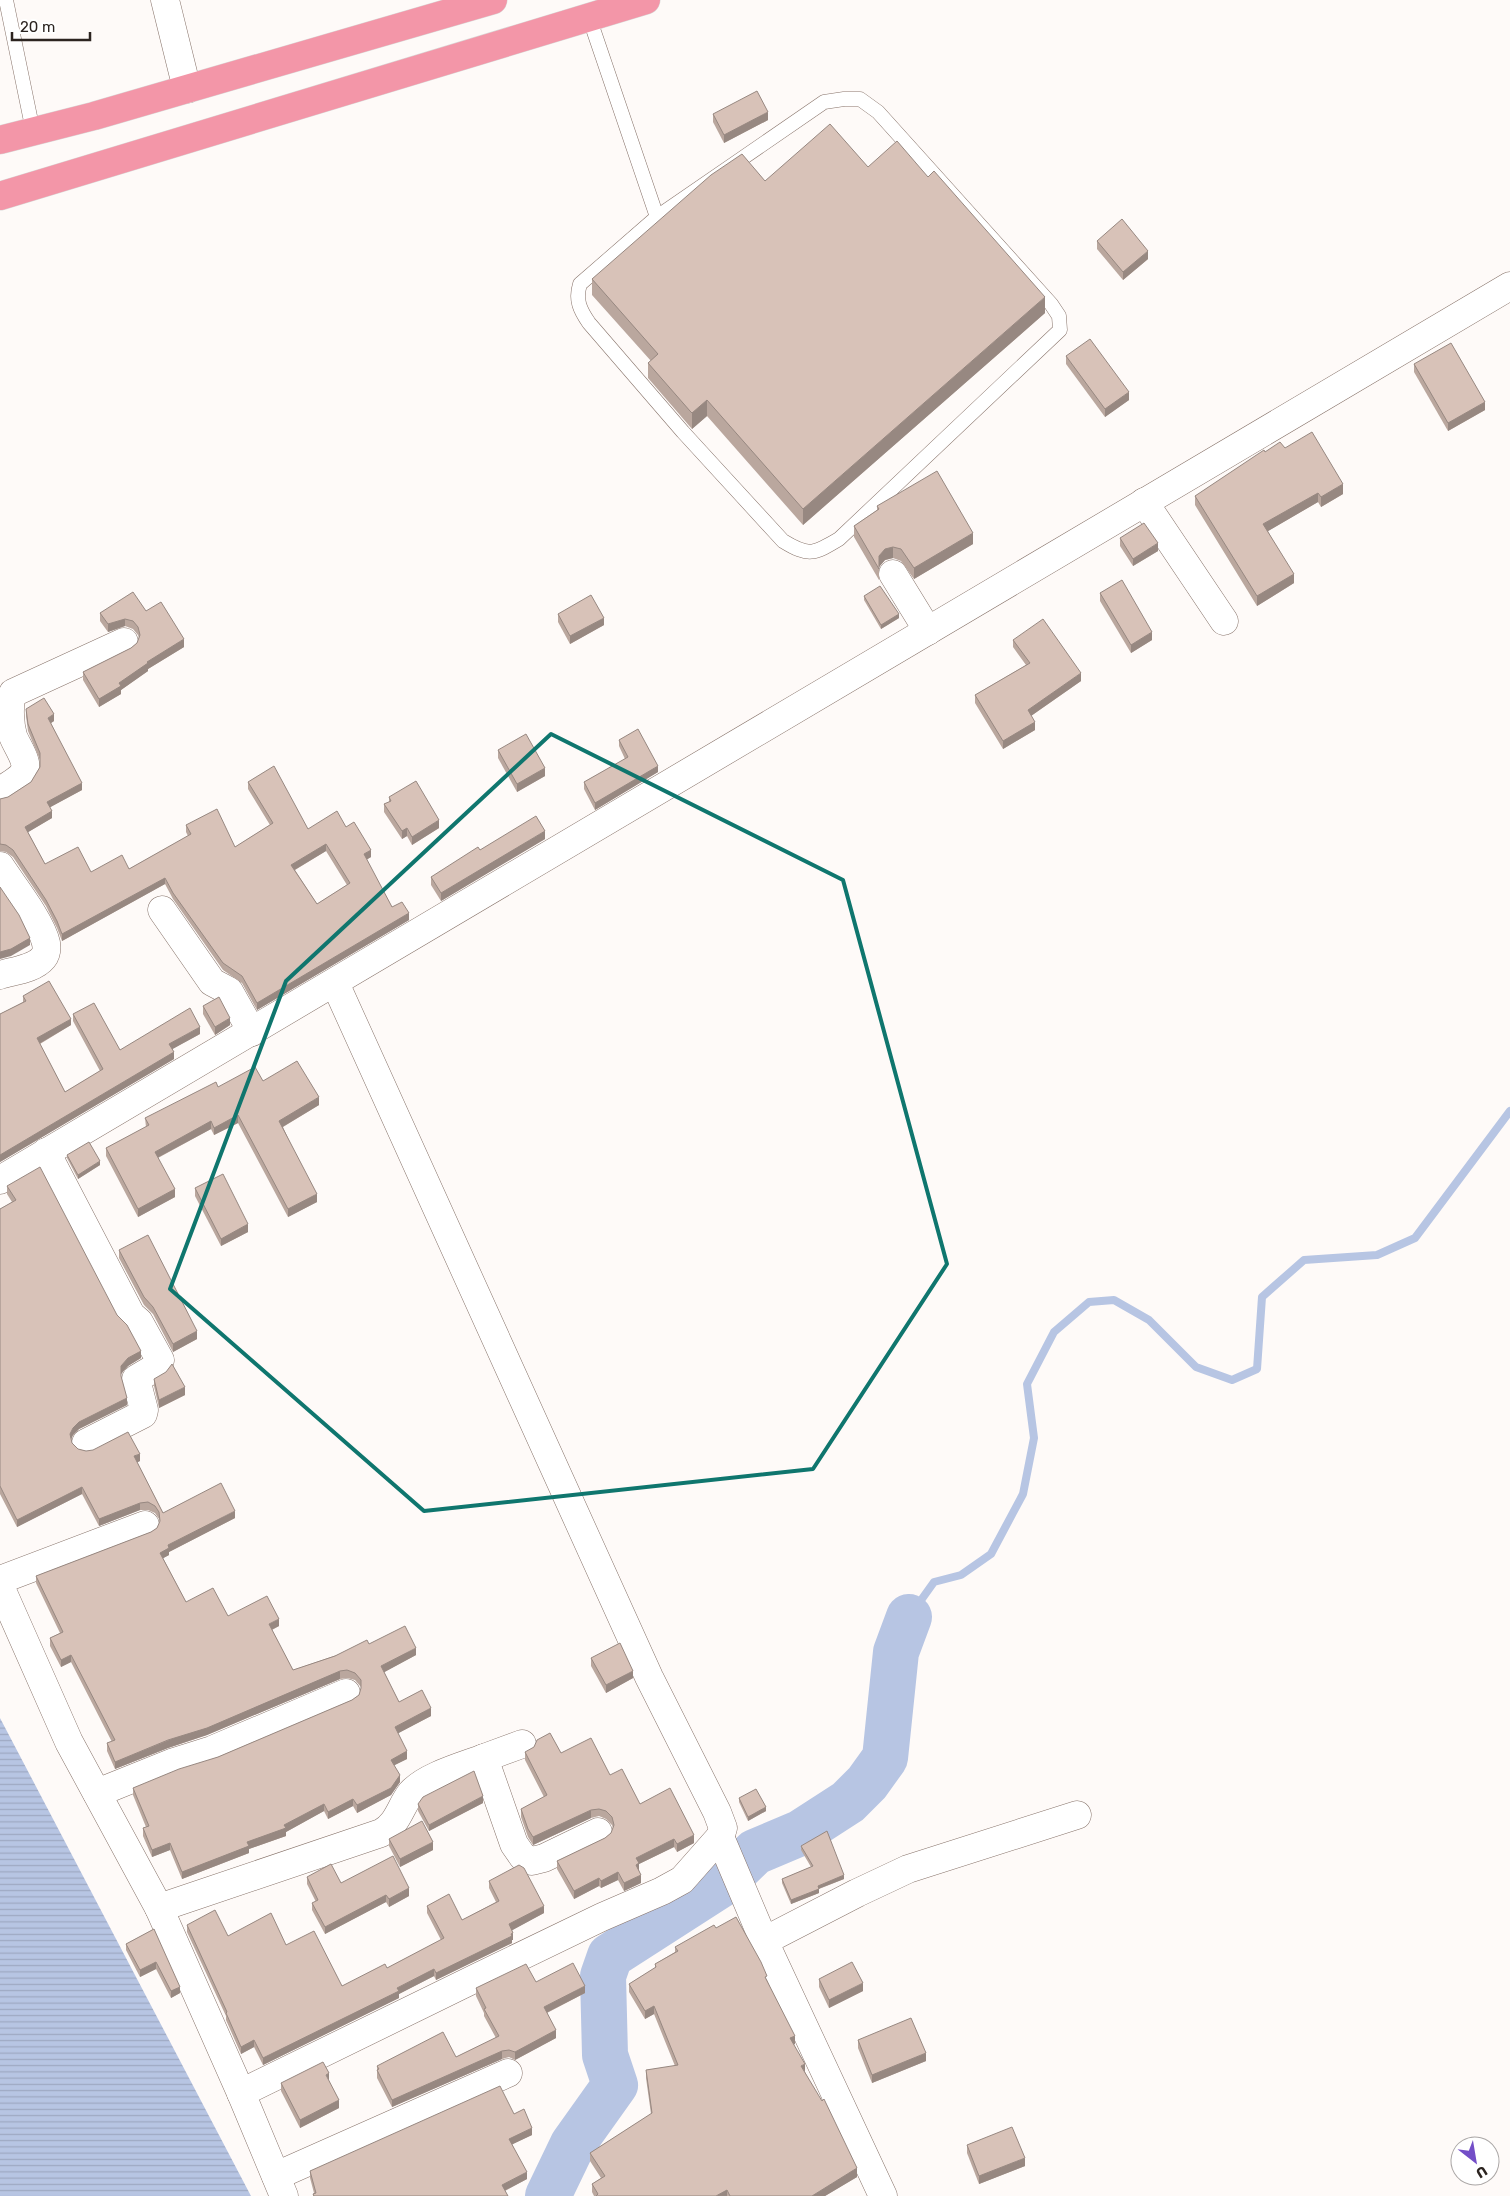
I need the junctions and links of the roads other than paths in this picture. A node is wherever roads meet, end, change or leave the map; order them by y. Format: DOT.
graph roads {
  1 [pos="6,0"];
  2 [pos="165,0"];
  3 [pos="493,0"];
  4 [pos="646,0"];
  5 [pos="588,17"];
  6 [pos="187,90"];
  7 [pos="33,131"];
  8 [pos="0,140"];
  9 [pos="0,196"];
  10 [pos="657,217"];
  11 [pos="1510,286"];
  12 [pos="1144,502"];
  13 [pos="893,574"];
  14 [pos="1224,621"];
  15 [pos="928,631"];
  16 [pos="124,642"];
  17 [pos="0,791"];
  18 [pos="0,866"];
  19 [pos="162,910"];
  20 [pos="0,975"];
  21 [pos="335,983"];
  22 [pos="252,1032"];
  23 [pos="46,1152"];
  24 [pos="0,1180"];
  25 [pos="86,1443"];
  26 [pos="145,1525"];
  27 [pos="0,1580"];
  28 [pos="0,1586"];
  29 [pos="346,1693"];
  30 [pos="522,1744"];
  31 [pos="484,1758"];
  32 [pos="97,1793"];
  33 [pos="1078,1815"];
  34 [pos="598,1832"];
  35 [pos="723,1844"];
  36 [pos="159,1908"];
  37 [pos="764,1941"];
  38 [pos="508,2073"];
  39 [pos="241,2093"];
  40 [pos="280,2186"];
  41 [pos="883,2196"];
  1 -- 7 [label="lane"];
  2 -- 6 [label="street"];
  3 -- 6 [label="highway"];
  4 -- 5 [label="highway"];
  5 -- 9 [label="highway"];
  5 -- 10 [label="lane"];
  6 -- 7 [label="highway"];
  7 -- 8 [label="highway"];
  10 -- 10 [label="lane"];
  11 -- 12 [label="street"];
  12 -- 14 [label="street"];
  12 -- 15 [label="street"];
  13 -- 15 [label="street"];
  15 -- 21 [label="street"];
  16 -- 17 [label="street"];
  18 -- 20 [label="street"];
  19 -- 22 [label="street"];
  21 -- 22 [label="street"];
  21 -- 35 [label="street"];
  22 -- 23 [label="street"];
  23 -- 24 [label="street"];
  23 -- 25 [label="street"];
  26 -- 27 [label="street"];
  28 -- 32 [label="street"];
  29 -- 32 [label="street"];
  30 -- 31 [label="street"];
  31 -- 34 [label="street"];
  31 -- 36 [label="street"];
  32 -- 36 [label="street"];
  33 -- 37 [label="street"];
  35 -- 37 [label="street"];
  35 -- 39 [label="street"];
  36 -- 39 [label="street"];
  37 -- 41 [label="street"];
  38 -- 40 [label="street"];
  39 -- 40 [label="street"];
}
